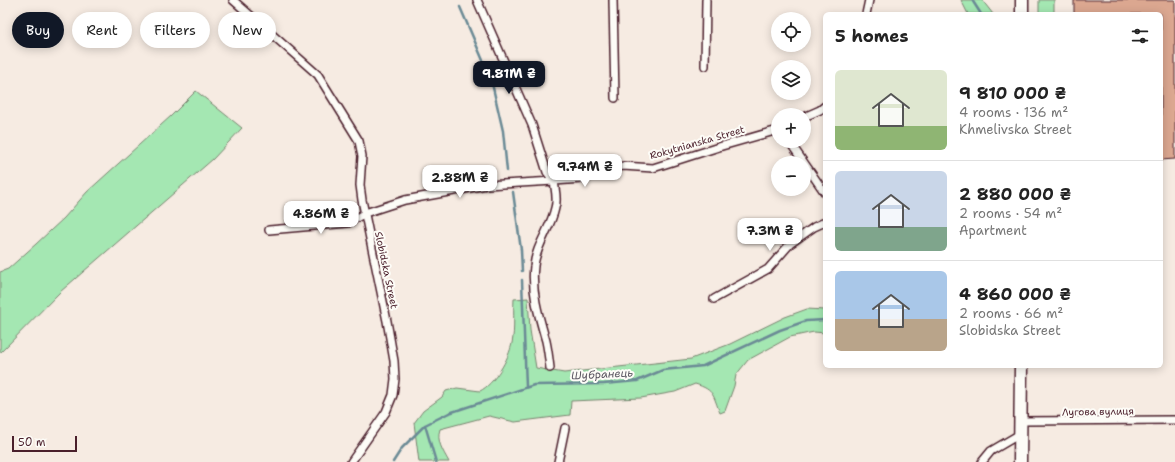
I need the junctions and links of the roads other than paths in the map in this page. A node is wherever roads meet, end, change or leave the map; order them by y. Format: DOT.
graph roads {
  1 [pos="233,0"];
  2 [pos="477,0"];
  3 [pos="613,0"];
  4 [pos="706,0"];
  5 [pos="869,0"];
  6 [pos="1022,0"];
  7 [pos="866,12"];
  8 [pos="1022,12"];
  9 [pos="705,66"];
  10 [pos="615,98"];
  11 [pos="823,108"];
  12 [pos="811,114"];
  13 [pos="771,132"];
  14 [pos="795,148"];
  15 [pos="554,181"];
  16 [pos="823,190"];
  17 [pos="365,213"];
  18 [pos="823,223"];
  19 [pos="269,230"];
  20 [pos="714,299"];
  21 [pos="550,368"];
  22 [pos="1021,368"];
  23 [pos="1175,420"];
  24 [pos="1021,421"];
  25 [pos="565,428"];
  26 [pos="1020,434"];
  27 [pos="351,462"];
  28 [pos="558,462"];
  29 [pos="982,462"];
  30 [pos="1020,462"];
  1 -- 17 [label="street, Slobidska Street"];
  2 -- 15 [label="street"];
  3 -- 10 [label="street"];
  4 -- 9 [label="street"];
  5 -- 7 [label="street"];
  6 -- 8 [label="highway"];
  11 -- 12 [label="street"];
  13 -- 15 [label="street, Rokytnianska Street"];
  14 -- 16 [label="street"];
  15 -- 17 [label="street, Rokytnianska Street"];
  15 -- 21 [label="street"];
  17 -- 19 [label="street, Rokytnianska Street"];
  17 -- 27 [label="street, Slobidska Street"];
  18 -- 20 [label="street"];
  22 -- 24 [label="highway"];
  23 -- 24 [label="street, Лугова вулиця"];
  24 -- 26 [label="highway"];
  25 -- 28 [label="street"];
  26 -- 29 [label="street"];
  26 -- 30 [label="highway"];
}
